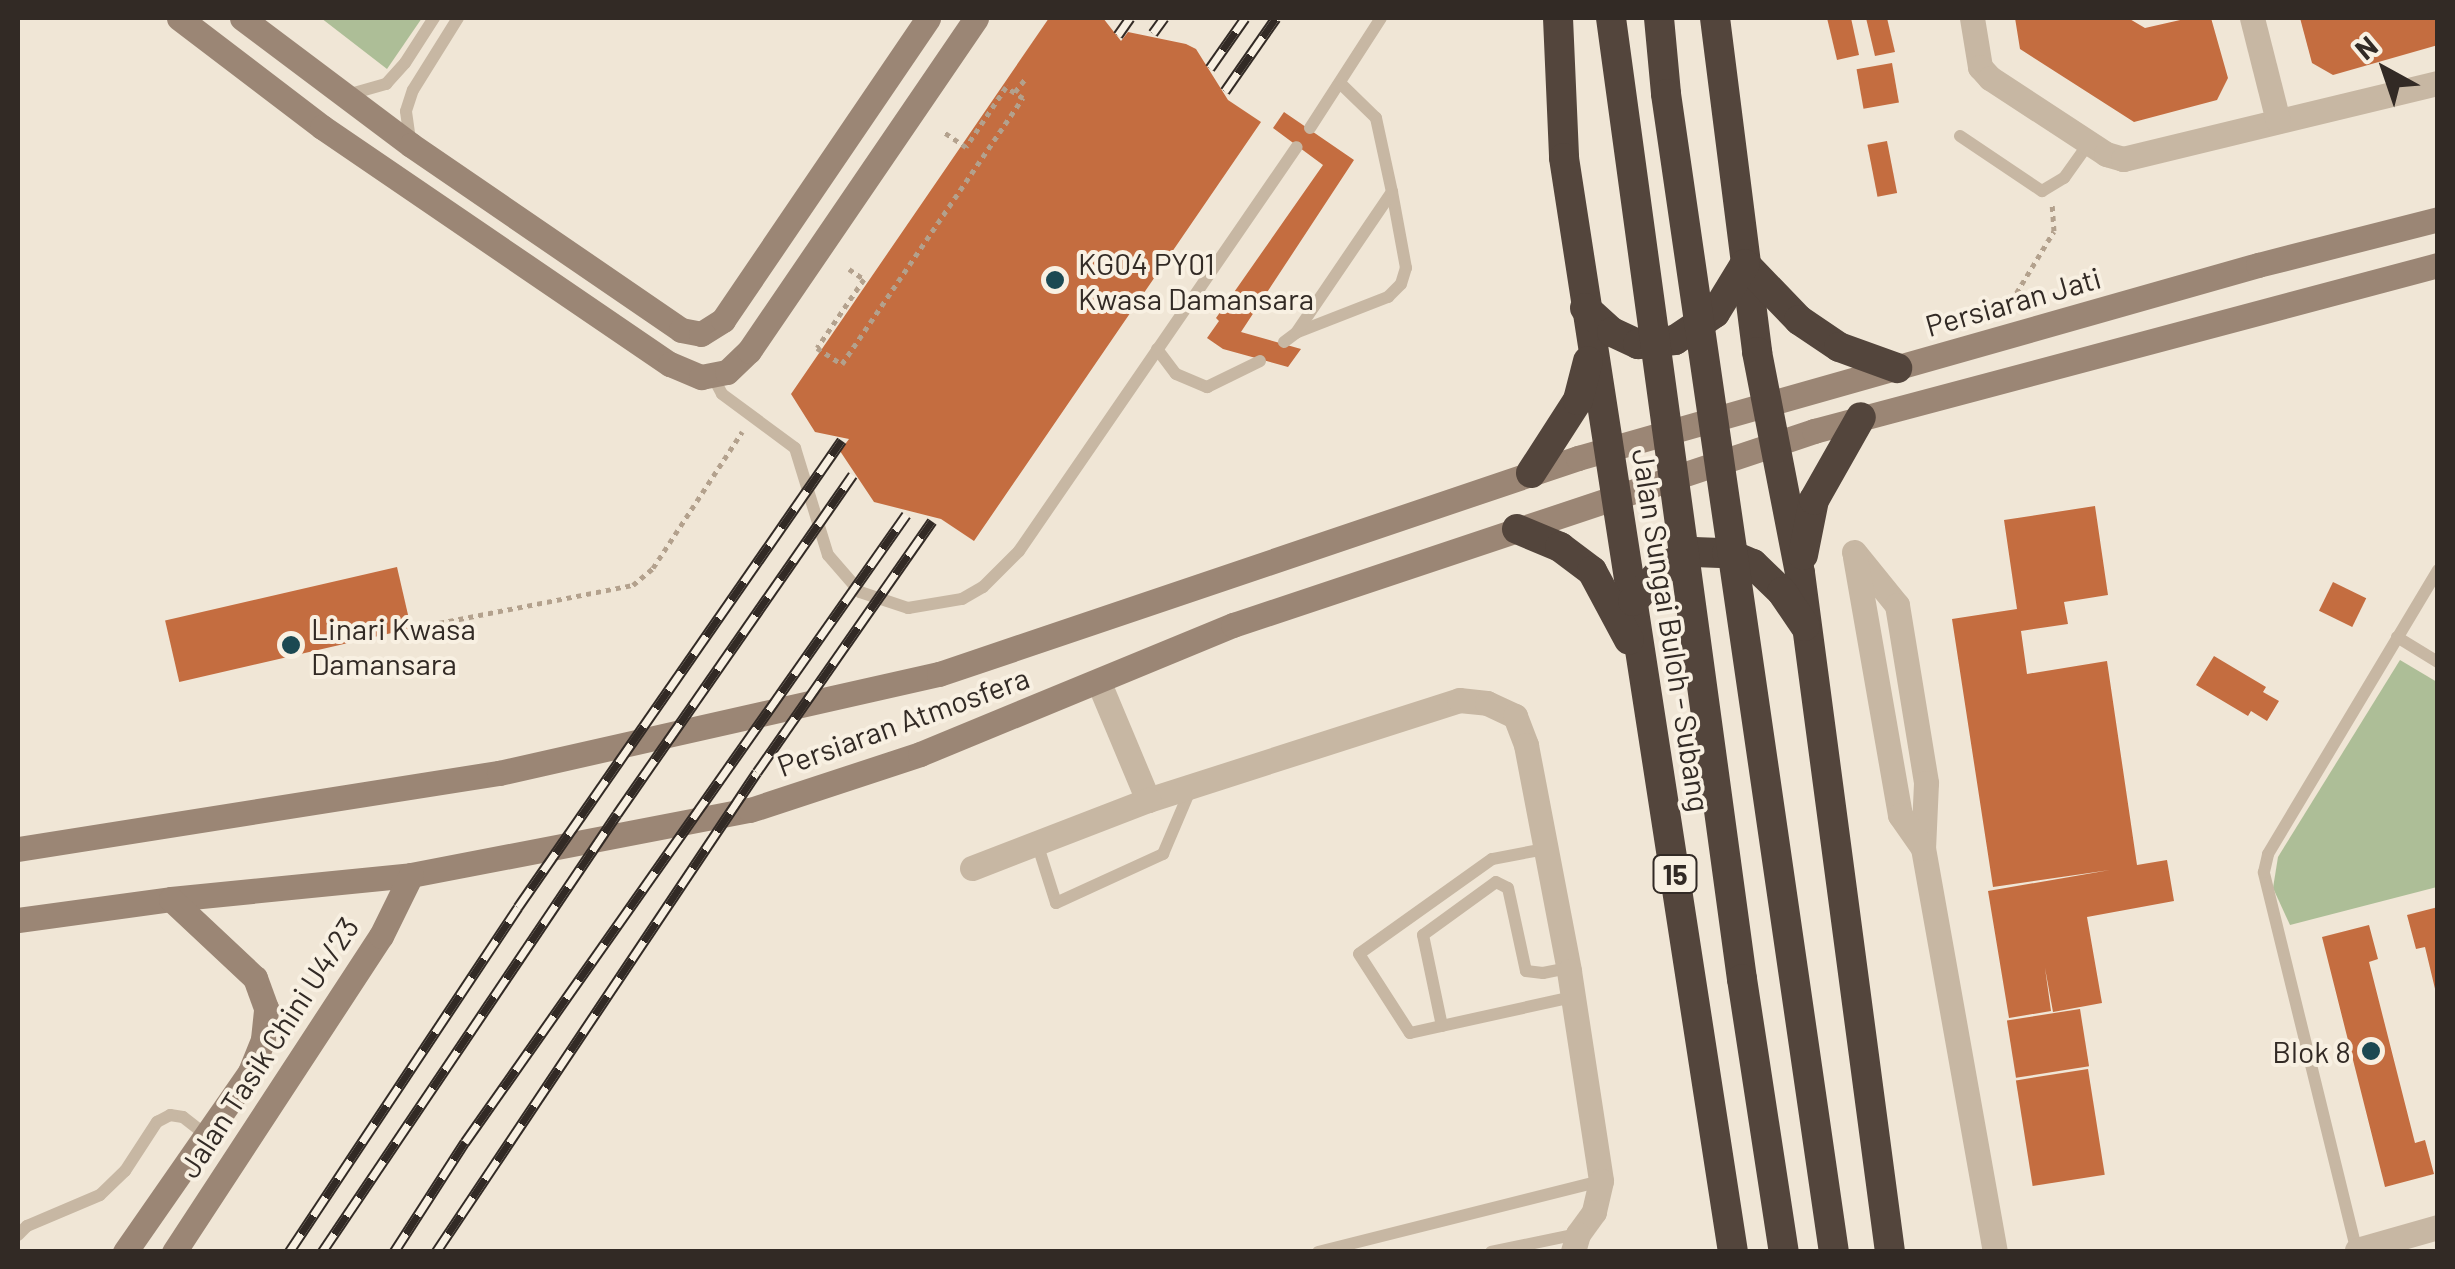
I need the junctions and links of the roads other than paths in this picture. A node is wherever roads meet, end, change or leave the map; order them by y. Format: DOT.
graph roads {
  1 [pos="179,18"];
  2 [pos="242,18"];
  3 [pos="434,18"];
  4 [pos="458,18"];
  5 [pos="928,18"];
  6 [pos="976,18"];
  7 [pos="1381,18"];
  8 [pos="1558,18"];
  9 [pos="1612,18"];
  10 [pos="1659,18"];
  11 [pos="1714,18"];
  12 [pos="1972,18"];
  13 [pos="2252,18"];
  14 [pos="2438,83"];
  15 [pos="1341,84"];
  16 [pos="344,95"];
  17 [pos="2278,121"];
  18 [pos="322,127"];
  19 [pos="1310,128"];
  20 [pos="1960,136"];
  21 [pos="2089,143"];
  22 [pos="411,145"];
  23 [pos="1297,146"];
  24 [pos="1392,192"];
  25 [pos="2438,219"];
  26 [pos="1745,264"];
  27 [pos="2438,265"];
  28 [pos="1585,308"];
  29 [pos="701,334"];
  30 [pos="1592,346"];
  31 [pos="1157,350"];
  32 [pos="1260,361"];
  33 [pos="1897,368"];
  34 [pos="713,377"];
  35 [pos="1768,404"];
  36 [pos="1861,417"];
  37 [pos="1776,444"];
  38 [pos="1608,450"];
  39 [pos="1531,473"];
  40 [pos="1617,497"];
  41 [pos="1518,529"];
  42 [pos="2438,570"];
  43 [pos="1800,573"];
  44 [pos="1633,602"];
  45 [pos="1808,629"];
  46 [pos="2397,637"];
  47 [pos="2438,662"];
  48 [pos="1644,670"];
  49 [pos="1099,683"];
  50 [pos="1192,786"];
  51 [pos="1148,800"];
  52 [pos="1037,843"];
  53 [pos="18,848"];
  54 [pos="1923,848"];
  55 [pos="1545,849"];
  56 [pos="972,868"];
  57 [pos="411,876"];
  58 [pos="170,898"];
  59 [pos="18,920"];
  60 [pos="1568,968"];
  61 [pos="1573,997"];
  62 [pos="1442,1026"];
  63 [pos="205,1134"];
  64 [pos="1601,1181"];
  65 [pos="2438,1227"];
  66 [pos="18,1236"];
  67 [pos="1575,1243"];
  68 [pos="2357,1251"];
  69 [pos="125,1252"];
  70 [pos="174,1252"];
  71 [pos="1318,1252"];
  72 [pos="1491,1252"];
  73 [pos="1733,1252"];
  74 [pos="1784,1252"];
  75 [pos="1834,1252"];
  76 [pos="1890,1252"];
  77 [pos="1995,1252"];
  1 -- 18 [label="main road"];
  2 -- 16 [label="main road"];
  3 -- 16 [label="lane"];
  4 -- 22 [label="lane"];
  5 -- 29 [label="main road"];
  6 -- 34 [label="main road"];
  7 -- 15 [label="lane"];
  8 -- 28 [label="highway, Jalan Sungai Buloh - Subang / 15"];
  9 -- 74 [label="highway, Jalan Sungai Buloh - Subang, bridge"];
  10 -- 75 [label="highway, bridge"];
  11 -- 26 [label="highway"];
  12 -- 21 [label="street"];
  13 -- 17 [label="street"];
  14 -- 17 [label="street"];
  15 -- 19 [label="lane"];
  15 -- 24 [label="lane"];
  16 -- 18 [label="main road"];
  16 -- 22 [label="main road"];
  17 -- 21 [label="street"];
  18 -- 34 [label="main road"];
  20 -- 21 [label="lane"];
  22 -- 29 [label="main road"];
  23 -- 31 [label="lane"];
  24 -- 24 [label="lane"];
  25 -- 33 [label="main road, Persiaran Jati"];
  26 -- 28 [label="highway"];
  26 -- 33 [label="highway"];
  26 -- 35 [label="highway"];
  27 -- 36 [label="main road"];
  28 -- 30 [label="highway, Jalan Sungai Buloh - Subang / 15"];
  29 -- 34 [label="main road"];
  30 -- 38 [label="highway, Jalan Sungai Buloh - Subang / 15"];
  30 -- 39 [label="highway"];
  31 -- 32 [label="lane"];
  31 -- 34 [label="lane"];
  33 -- 35 [label="main road, Persiaran Jati"];
  35 -- 37 [label="highway"];
  35 -- 38 [label="main road, Persiaran Jati"];
  36 -- 37 [label="main road"];
  36 -- 43 [label="highway"];
  37 -- 40 [label="main road, Persiaran Atmosfera"];
  37 -- 43 [label="highway"];
  38 -- 39 [label="main road, Persiaran Atmosfera"];
  38 -- 40 [label="highway, Jalan Sungai Buloh - Subang / 15"];
  39 -- 53 [label="main road, Persiaran Atmosfera"];
  40 -- 41 [label="main road, Persiaran Atmosfera"];
  40 -- 44 [label="highway, Jalan Sungai Buloh - Subang / 15"];
  41 -- 48 [label="highway"];
  41 -- 49 [label="main road, Persiaran Atmosfera"];
  42 -- 46 [label="lane"];
  43 -- 45 [label="highway"];
  44 -- 45 [label="highway"];
  44 -- 48 [label="highway, Jalan Sungai Buloh - Subang / 15"];
  45 -- 76 [label="highway"];
  46 -- 47 [label="lane"];
  46 -- 68 [label="lane"];
  48 -- 73 [label="highway, Jalan Sungai Buloh - Subang / 15"];
  49 -- 51 [label="street"];
  49 -- 57 [label="main road, Persiaran Atmosfera"];
  50 -- 51 [label="street"];
  50 -- 52 [label="lane"];
  50 -- 55 [label="street"];
  51 -- 52 [label="street"];
  52 -- 56 [label="street"];
  54 -- 54 [label="street"];
  54 -- 77 [label="street"];
  55 -- 60 [label="street"];
  55 -- 62 [label="lane"];
  57 -- 58 [label="main road, Persiaran Atmosfera"];
  57 -- 70 [label="main road, Jalan Tasik Chini U4/23"];
  58 -- 59 [label="main road, Persiaran Atmosfera"];
  58 -- 63 [label="main road, Jalan Tasik Chini U4/23"];
  60 -- 61 [label="street"];
  60 -- 62 [label="lane"];
  61 -- 62 [label="lane"];
  61 -- 64 [label="street"];
  63 -- 66 [label="lane"];
  63 -- 69 [label="main road, Jalan Tasik Chini U4/23"];
  64 -- 67 [label="street"];
  64 -- 71 [label="lane"];
  65 -- 68 [label="street"];
  67 -- 72 [label="lane"];
}
